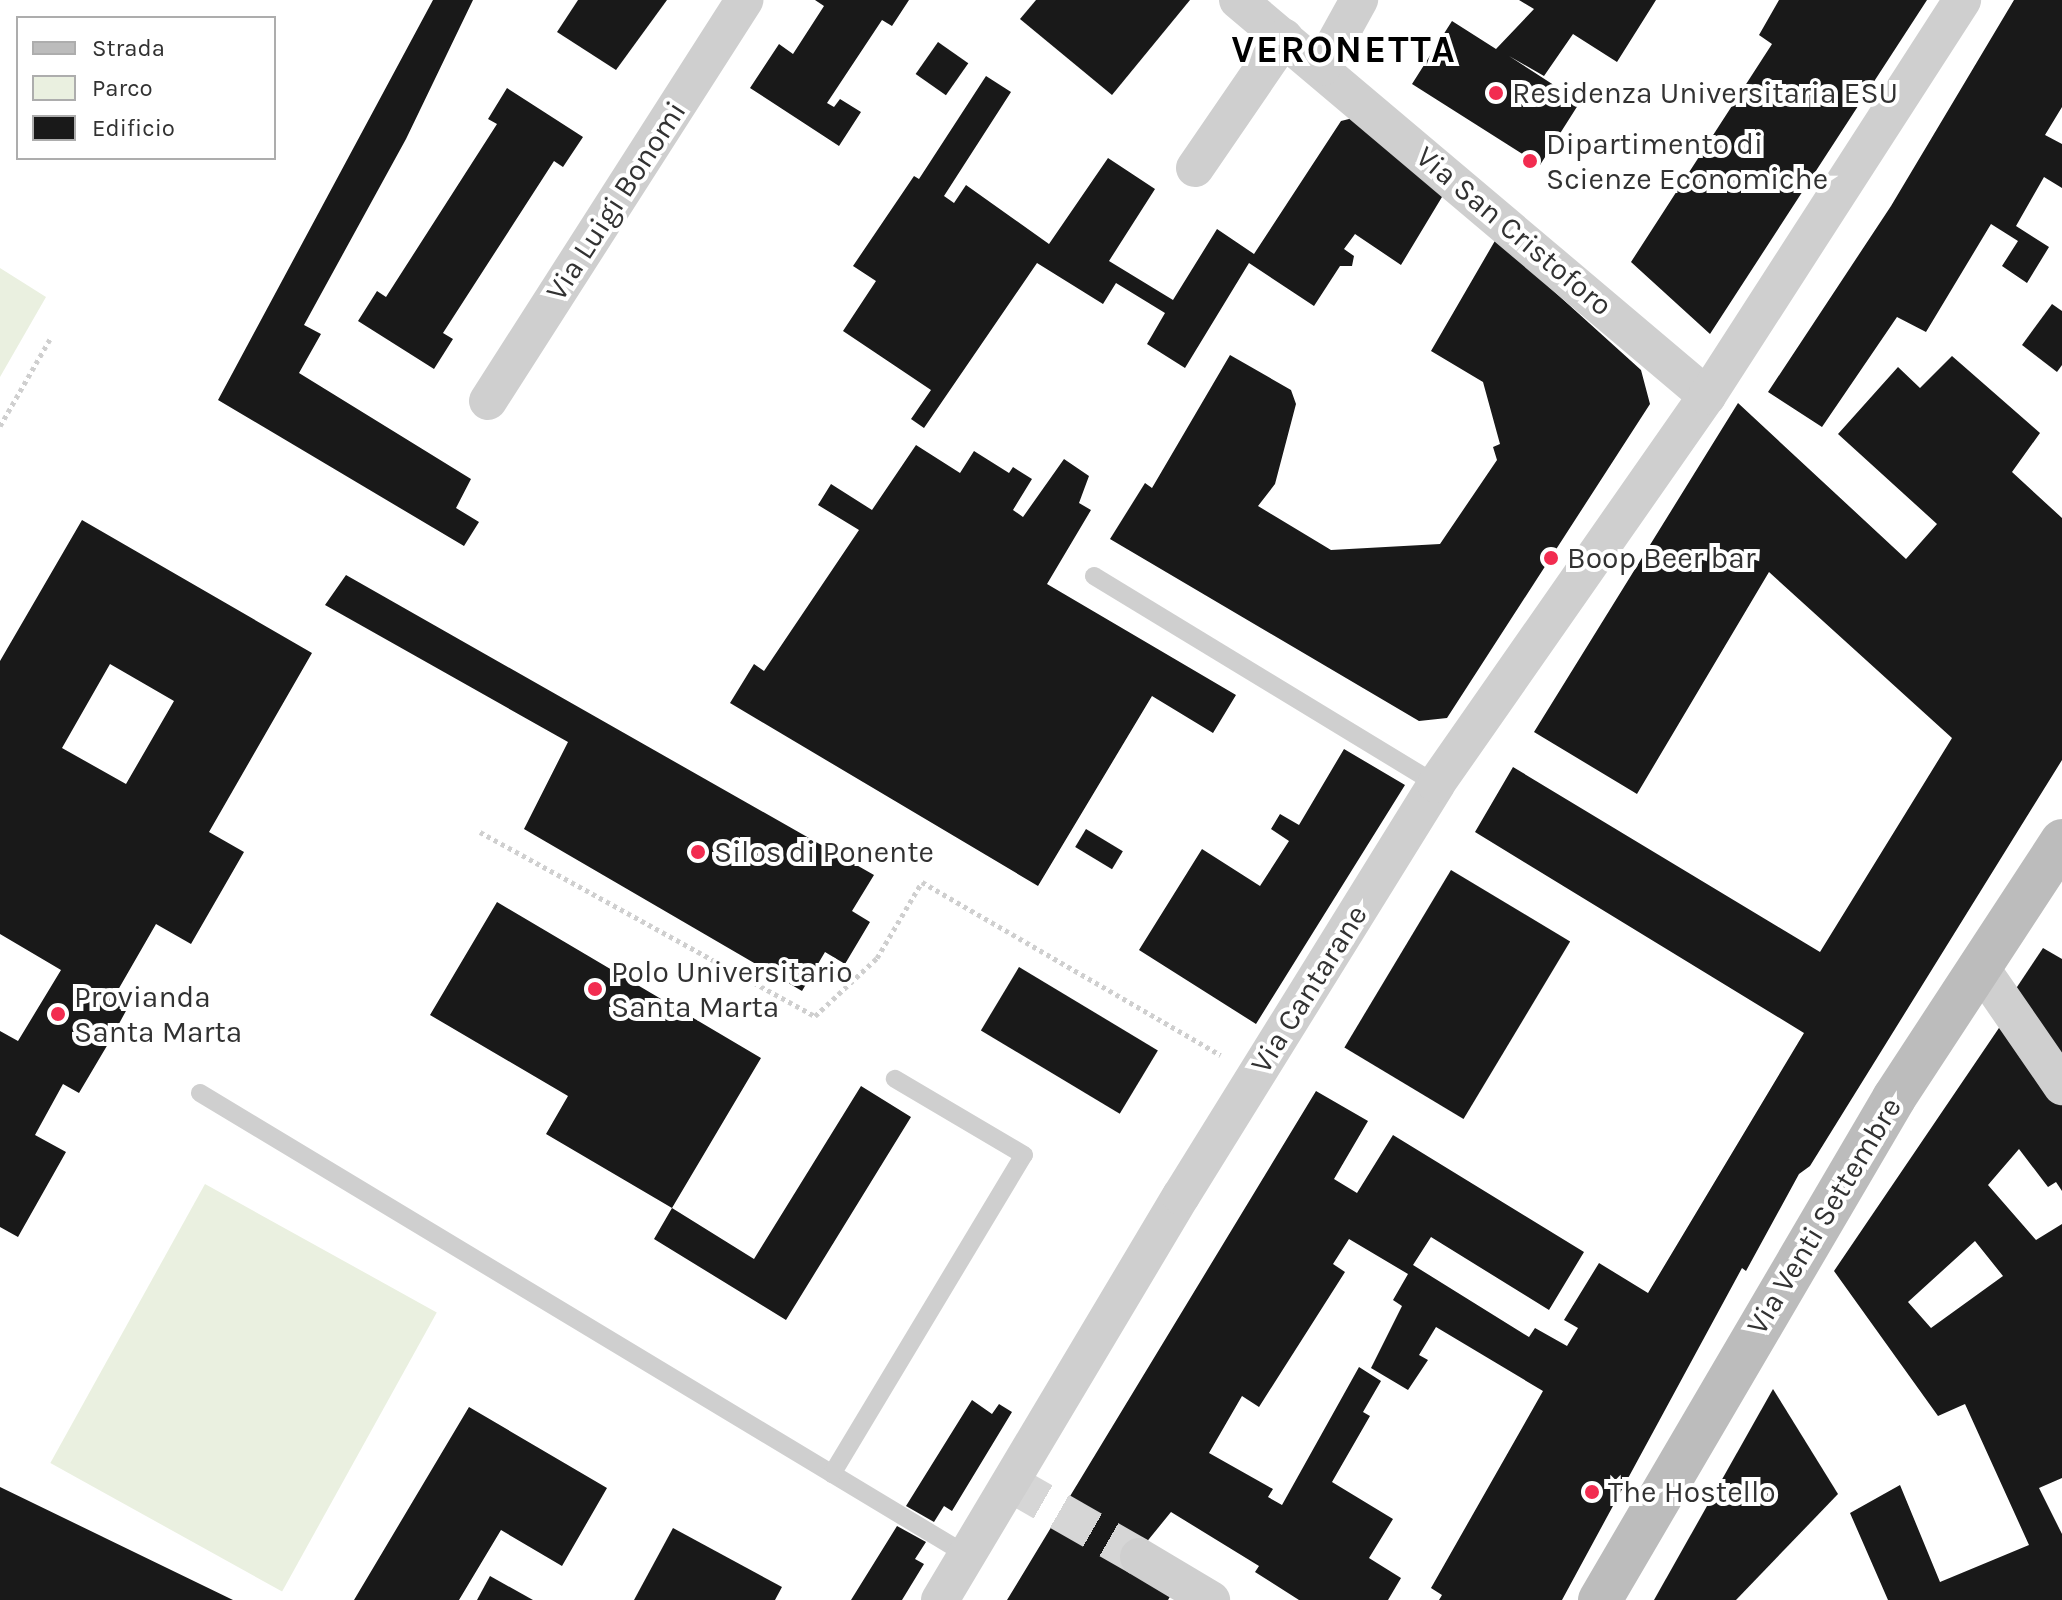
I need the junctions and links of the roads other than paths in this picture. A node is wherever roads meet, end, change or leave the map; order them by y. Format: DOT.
graph roads {
  1 [pos="744,0"];
  2 [pos="1238,0"];
  3 [pos="1359,0"];
  4 [pos="1962,0"];
  5 [pos="1284,38"];
  6 [pos="1322,67"];
  7 [pos="1195,168"];
  8 [pos="1707,396"];
  9 [pos="488,401"];
  10 [pos="1094,576"];
  11 [pos="1436,784"];
  12 [pos="2062,841"];
  13 [pos="1980,967"];
  14 [pos="895,1079"];
  15 [pos="2062,1086"];
  16 [pos="200,1093"];
  17 [pos="832,1474"];
  18 [pos="967,1555"];
  19 [pos="1139,1557"];
  20 [pos="940,1600"];
  21 [pos="1211,1600"];
  22 [pos="1600,1600"];
  1 -- 9 [label="street, Via Luigi Bonomi"];
  2 -- 5 [label="street, Via San Cristoforo"];
  3 -- 6 [label="street"];
  4 -- 8 [label="street, Via Cantarane"];
  5 -- 6 [label="street, Via San Cristoforo"];
  5 -- 7 [label="street"];
  6 -- 8 [label="street, Via San Cristoforo"];
  8 -- 11 [label="street, Via Cantarane"];
  10 -- 11 [label="lane"];
  11 -- 18 [label="street, Via Cantarane"];
  12 -- 13 [label="street, Via Venti Settembre"];
  13 -- 15 [label="street"];
  13 -- 22 [label="street, Via Venti Settembre"];
  14 -- 17 [label="lane"];
  16 -- 17 [label="lane"];
  17 -- 18 [label="lane"];
  18 -- 20 [label="street, Via Cantarane"];
  19 -- 21 [label="street"];
}
